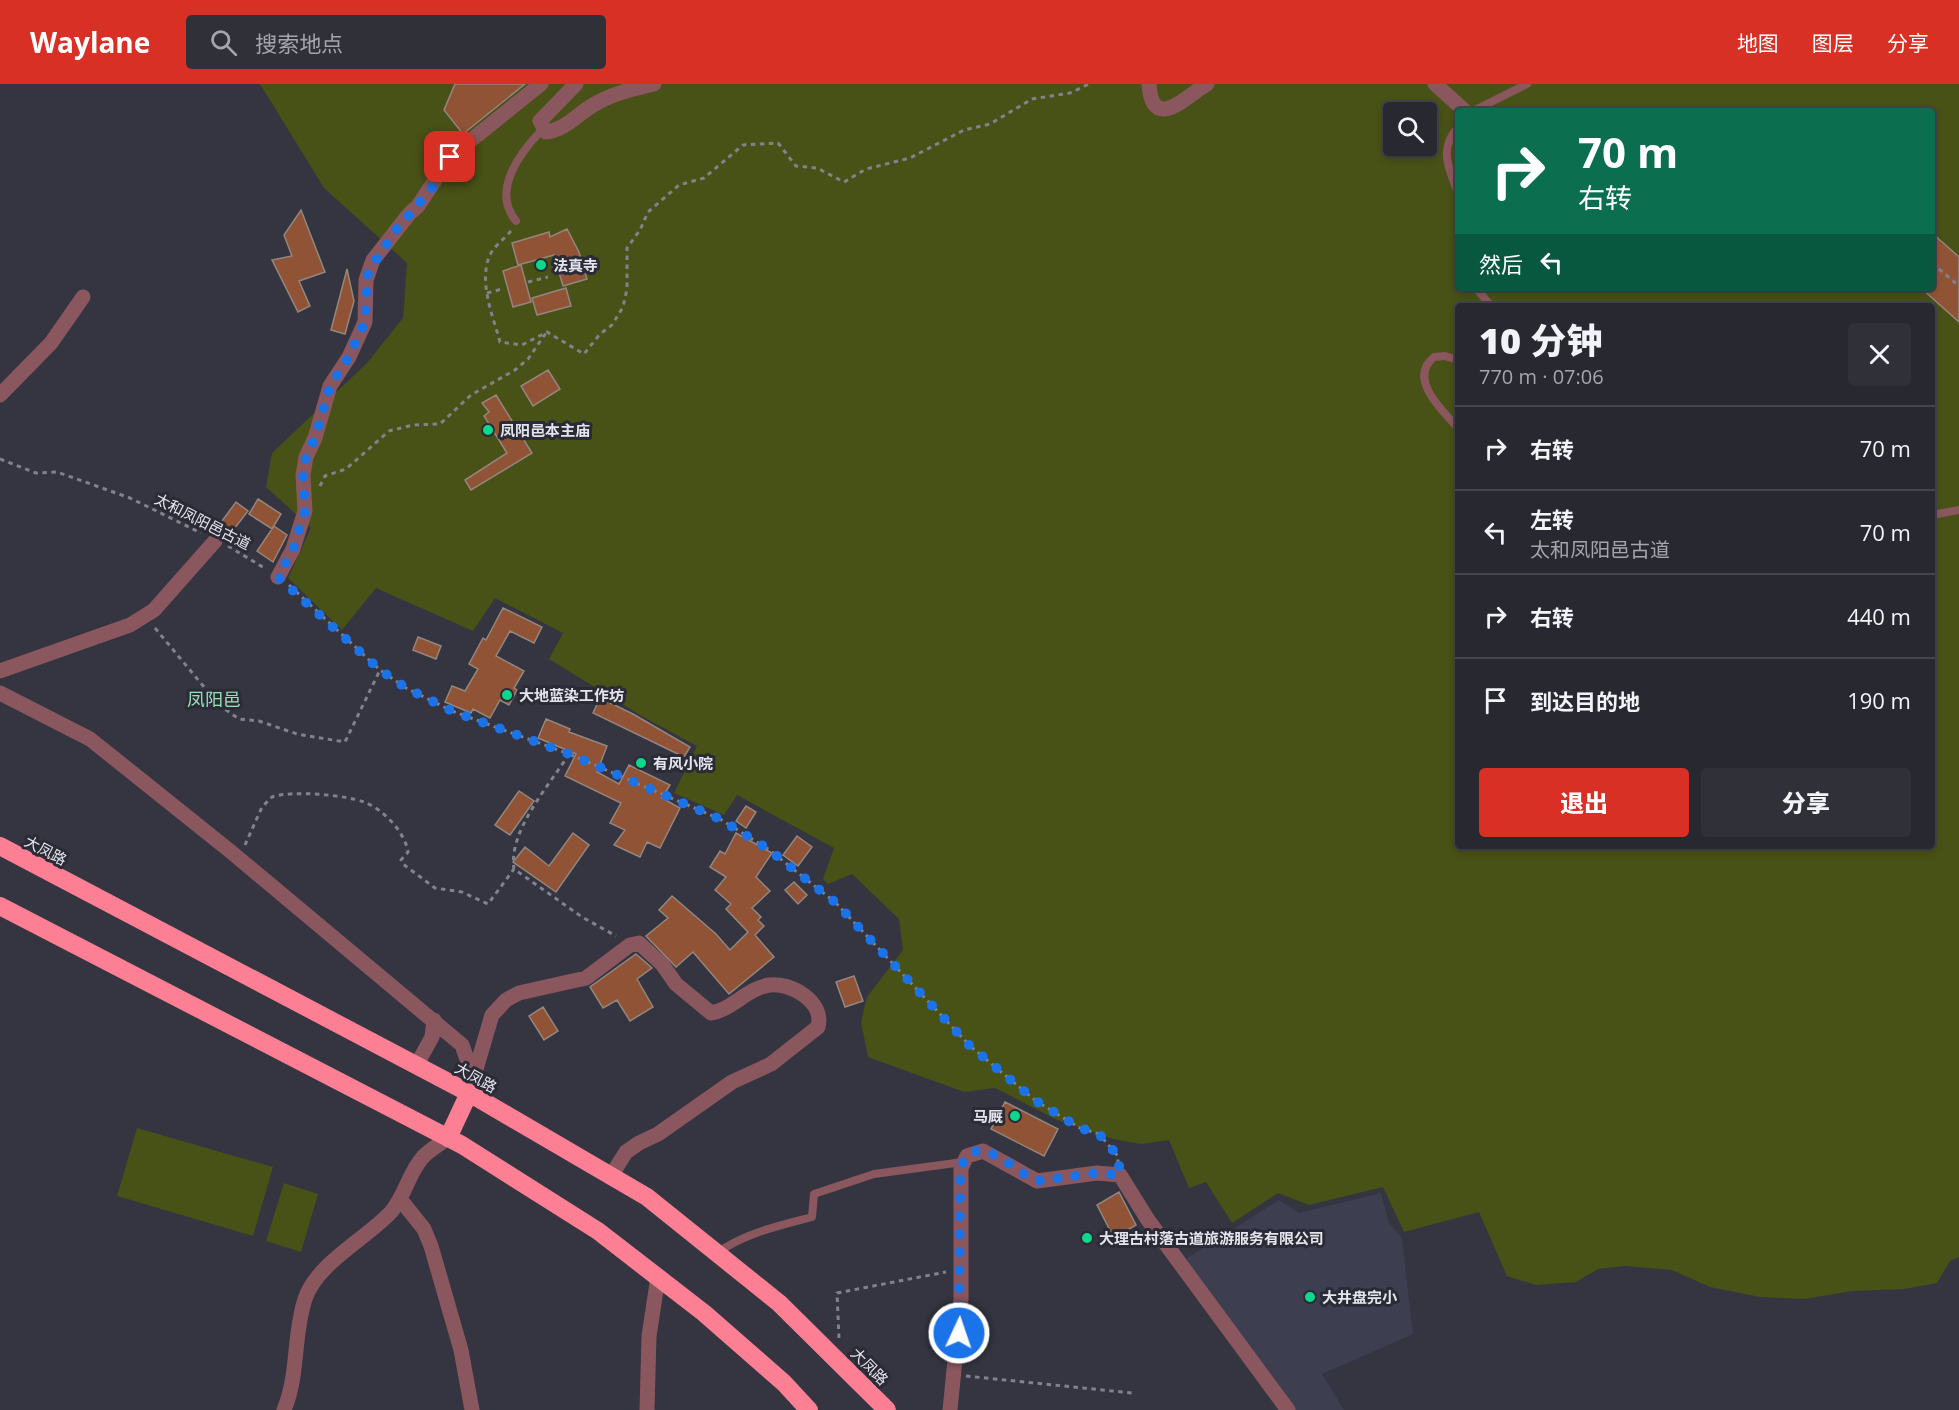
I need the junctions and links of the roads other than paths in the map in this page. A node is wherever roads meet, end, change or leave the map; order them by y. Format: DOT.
graph roads {
  1 [pos="541,84"];
  2 [pos="576,84"];
  3 [pos="654,84"];
  4 [pos="1149,84"];
  5 [pos="1208,84"];
  6 [pos="1435,84"];
  7 [pos="1527,84"];
  8 [pos="1462,108"];
  9 [pos="1479,108"];
  10 [pos="543,129"];
  11 [pos="1455,131"];
  12 [pos="1455,186"];
  13 [pos="516,221"];
  14 [pos="1478,291"];
  15 [pos="83,297"];
  16 [pos="1488,303"];
  17 [pos="1455,359"];
  18 [pos="0,395"];
  19 [pos="1455,426"];
  20 [pos="1959,510"];
  21 [pos="1935,514"];
  22 [pos="215,541"];
  23 [pos="278,577"];
  24 [pos="0,671"];
  25 [pos="0,693"];
  26 [pos="0,846"];
  27 [pos="0,906"];
  28 [pos="434,1020"];
  29 [pos="416,1066"];
  30 [pos="469,1093"];
  31 [pos="448,1138"];
  32 [pos="963,1162"];
  33 [pos="611,1176"];
  34 [pos="400,1199"];
  35 [pos="717,1253"];
  36 [pos="658,1277"];
  37 [pos="284,1410"];
  38 [pos="472,1410"];
  39 [pos="647,1410"];
  40 [pos="809,1410"];
  41 [pos="887,1410"];
  42 [pos="950,1410"];
  43 [pos="1288,1410"];
  1 -- 23 [label="street"];
  2 -- 10 [label="street"];
  3 -- 10 [label="street"];
  4 -- 5 [label="street"];
  6 -- 8 [label="street"];
  7 -- 9 [label="lane"];
  10 -- 13 [label="lane"];
  11 -- 12 [label="lane"];
  14 -- 16 [label="lane"];
  15 -- 18 [label="street"];
  17 -- 19 [label="lane"];
  20 -- 21 [label="lane"];
  22 -- 24 [label="street"];
  25 -- 28 [label="street"];
  26 -- 29 [label="highway, 大凤路"];
  27 -- 31 [label="highway"];
  28 -- 29 [label="street"];
  28 -- 30 [label="street"];
  29 -- 30 [label="highway, 大凤路"];
  30 -- 31 [label="highway"];
  30 -- 33 [label="highway, 大凤路"];
  30 -- 33 [label="street"];
  31 -- 34 [label="street"];
  31 -- 36 [label="highway"];
  32 -- 35 [label="lane"];
  32 -- 42 [label="street"];
  32 -- 43 [label="street"];
  33 -- 35 [label="highway, 大凤路"];
  34 -- 37 [label="street"];
  34 -- 38 [label="street"];
  35 -- 41 [label="highway, 大凤路"];
  36 -- 39 [label="street"];
  36 -- 40 [label="highway"];
}
